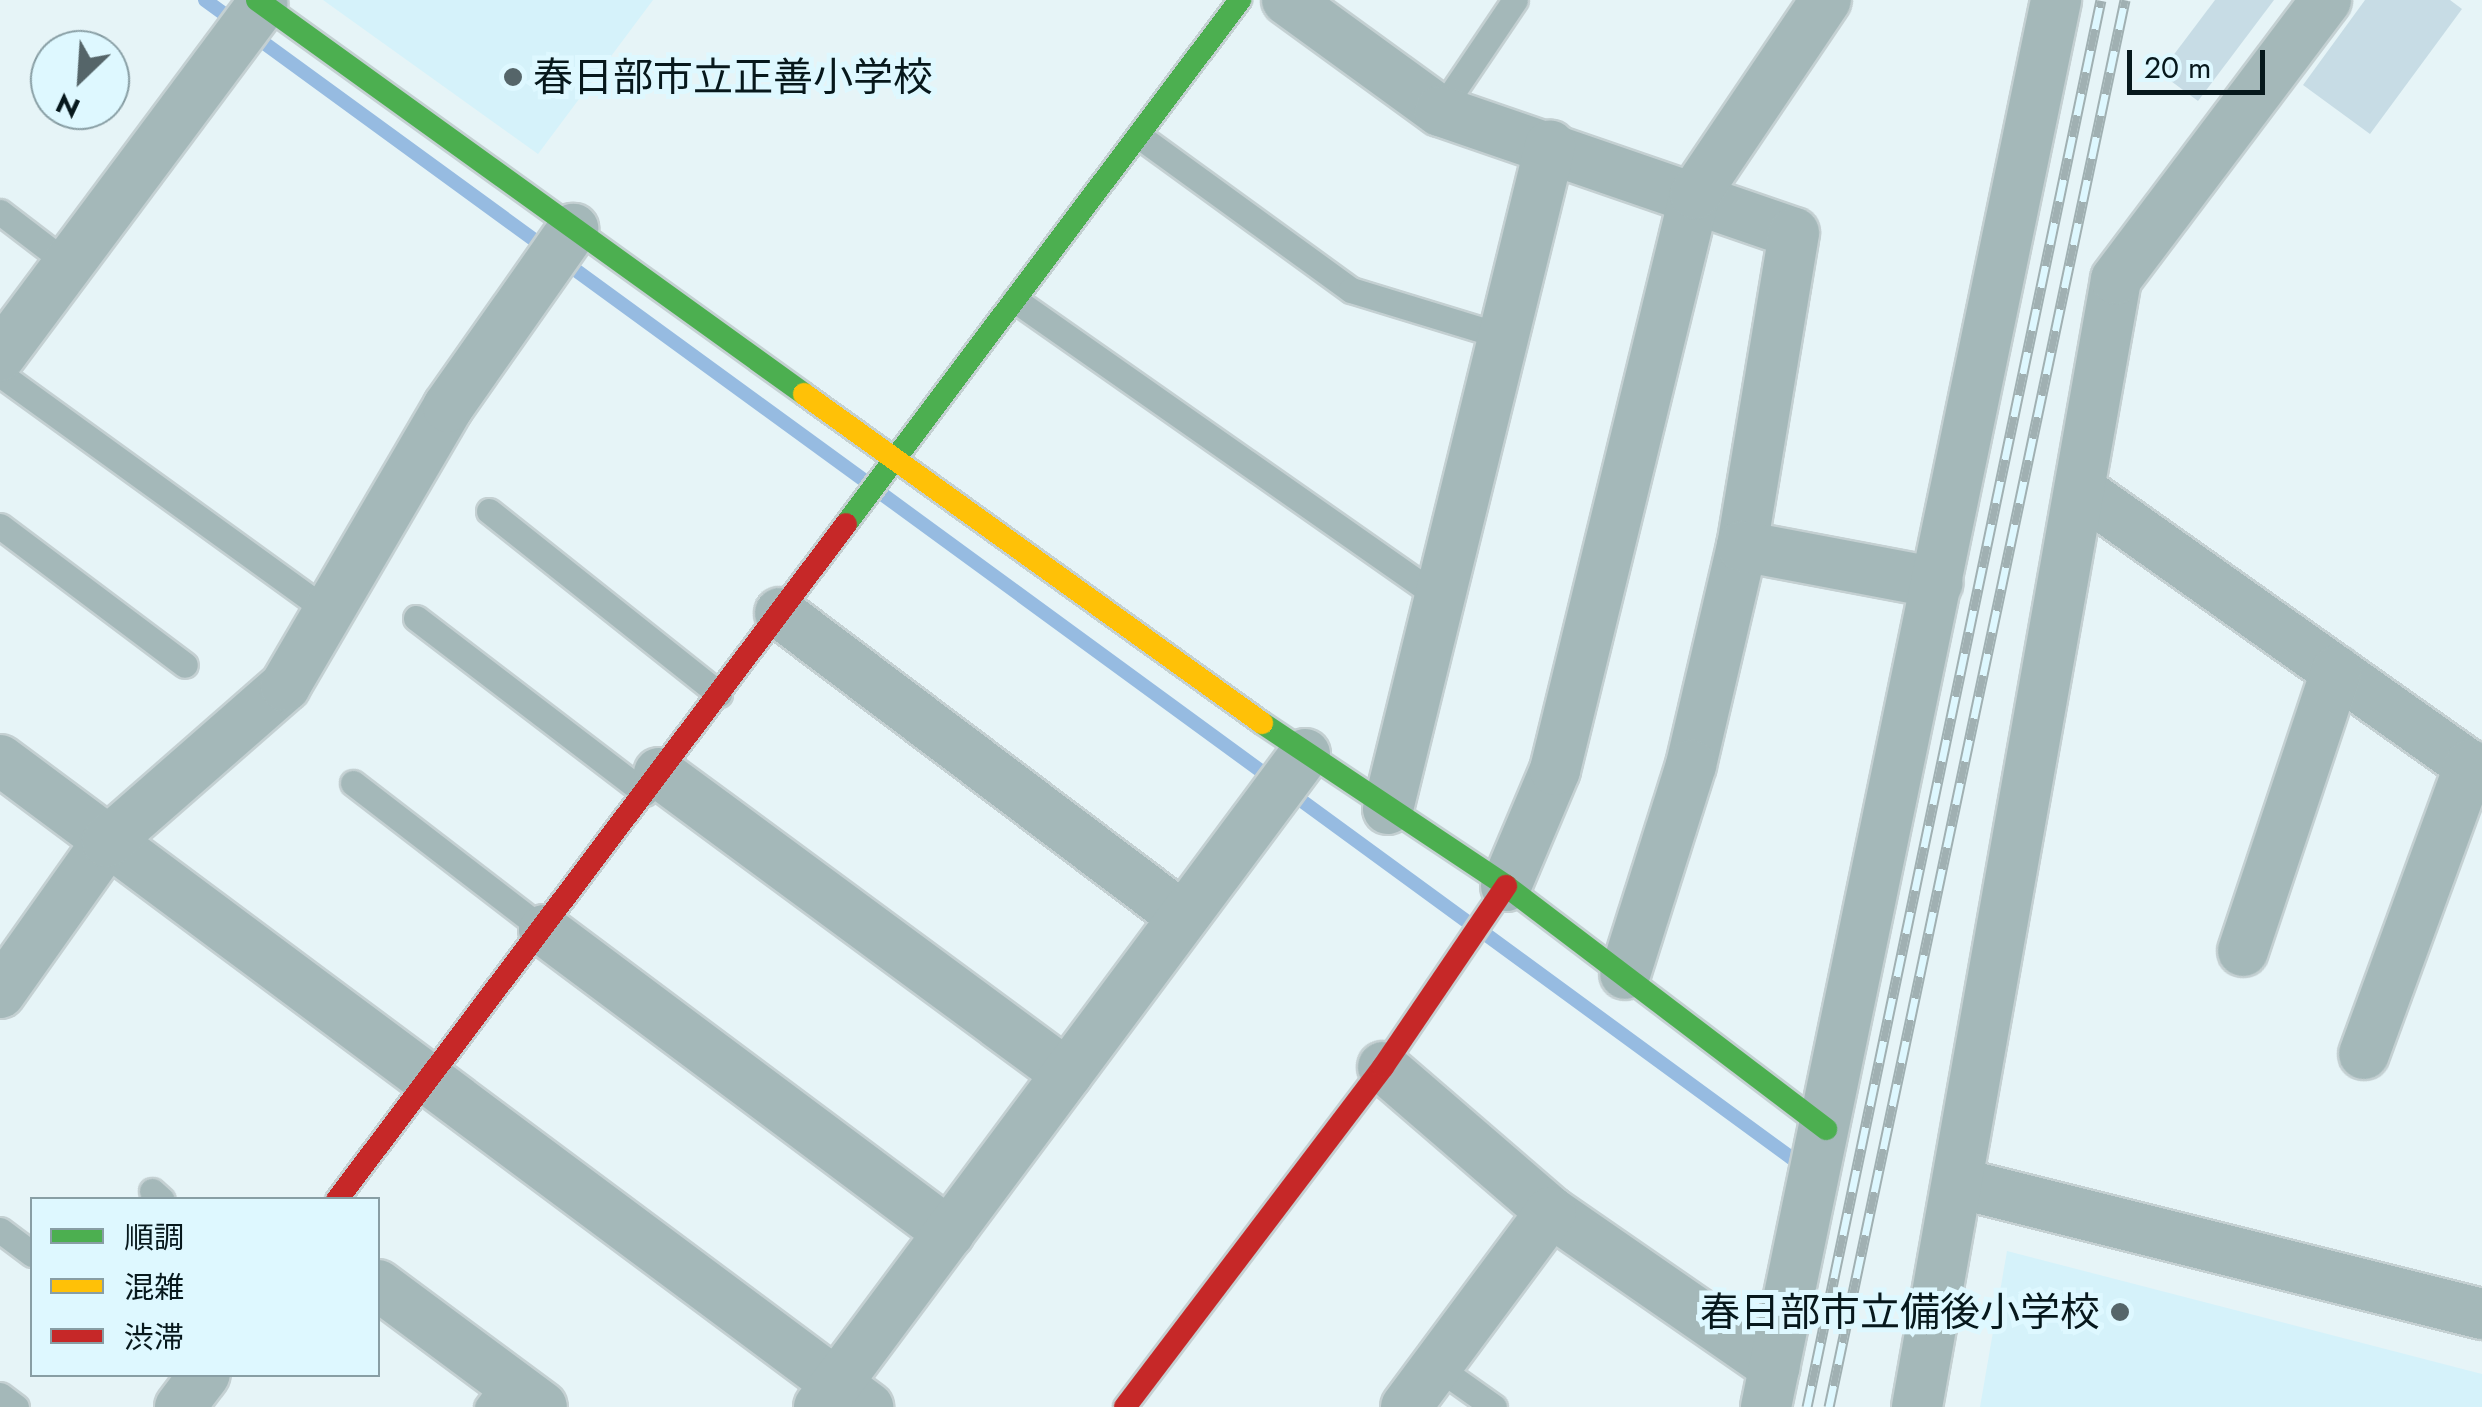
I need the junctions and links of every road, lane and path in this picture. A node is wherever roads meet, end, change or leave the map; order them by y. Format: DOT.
graph roads {
  1 [pos="1240,0"];
  2 [pos="1287,0"];
  3 [pos="1514,0"];
  4 [pos="1826,0"];
  5 [pos="2056,0"];
  6 [pos="2326,0"];
  7 [pos="260,2"];
  8 [pos="1440,111"];
  9 [pos="1139,136"];
  10 [pos="1550,146"];
  11 [pos="1695,194"];
  12 [pos="0,212"];
  13 [pos="573,229"];
  14 [pos="68,264"];
  15 [pos="1015,300"];
  16 [pos="1506,336"];
  17 [pos="0,356"];
  18 [pos="0,374"];
  19 [pos="895,461"];
  20 [pos="2082,492"];
  21 [pos="489,510"];
  22 [pos="0,526"];
  23 [pos="1742,546"];
  24 [pos="1938,583"];
  25 [pos="1442,600"];
  26 [pos="324,609"];
  27 [pos="780,613"];
  28 [pos="416,618"];
  29 [pos="184,665"];
  30 [pos="2336,671"];
  31 [pos="719,694"];
  32 [pos="1305,754"];
  33 [pos="0,760"];
  34 [pos="2476,770"];
  35 [pos="353,783"];
  36 [pos="652,783"];
  37 [pos="1388,809"];
  38 [pos="107,842"];
  39 [pos="1506,886"];
  40 [pos="1184,918"];
  41 [pos="544,930"];
  42 [pos="2242,951"];
  43 [pos="9,961"];
  44 [pos="1624,974"];
  45 [pos="2364,1054"];
  46 [pos="1383,1067"];
  47 [pos="1067,1074"];
  48 [pos="426,1082"];
  49 [pos="1826,1129"];
  50 [pos="1962,1184"];
  51 [pos="339,1197"];
  52 [pos="1551,1212"];
  53 [pos="0,1230"];
  54 [pos="949,1233"];
  55 [pos="30,1252"];
  56 [pos="380,1288"];
  57 [pos="2482,1314"];
  58 [pos="1436,1366"];
  59 [pos="1770,1387"];
  60 [pos="0,1395"];
  61 [pos="511,1398"];
  62 [pos="841,1399"];
  63 [pos="16,1407"];
  64 [pos="1125,1407"];
  65 [pos="1406,1407"];
  66 [pos="1494,1407"];
  67 [pos="1917,1407"];
  1 -- 9 [label="street"];
  2 -- 8 [label="street"];
  3 -- 8 [label="lane"];
  4 -- 11 [label="street"];
  5 -- 24 [label="street"];
  6 -- 20 [label="street"];
  7 -- 13 [label="street"];
  7 -- 14 [label="street"];
  8 -- 10 [label="street"];
  9 -- 15 [label="street"];
  9 -- 16 [label="lane"];
  10 -- 11 [label="street"];
  10 -- 16 [label="street"];
  11 -- 23 [label="street"];
  11 -- 39 [label="street"];
  12 -- 14 [label="lane"];
  13 -- 19 [label="street"];
  13 -- 26 [label="street"];
  14 -- 17 [label="street"];
  15 -- 19 [label="street"];
  15 -- 25 [label="lane"];
  16 -- 25 [label="street"];
  18 -- 26 [label="lane"];
  19 -- 27 [label="street"];
  19 -- 32 [label="street"];
  20 -- 30 [label="street"];
  20 -- 50 [label="street"];
  21 -- 31 [label="lane"];
  22 -- 29 [label="lane"];
  23 -- 24 [label="street"];
  23 -- 44 [label="street"];
  24 -- 49 [label="street"];
  25 -- 37 [label="street"];
  26 -- 38 [label="street"];
  27 -- 31 [label="street"];
  27 -- 40 [label="street"];
  28 -- 36 [label="lane"];
  30 -- 34 [label="street"];
  30 -- 42 [label="street"];
  31 -- 36 [label="street"];
  32 -- 37 [label="street"];
  32 -- 40 [label="street"];
  33 -- 38 [label="street"];
  34 -- 45 [label="street"];
  35 -- 41 [label="lane"];
  36 -- 41 [label="street"];
  36 -- 47 [label="street"];
  37 -- 39 [label="street"];
  38 -- 43 [label="street"];
  38 -- 48 [label="street"];
  39 -- 44 [label="street"];
  39 -- 46 [label="street"];
  40 -- 47 [label="street"];
  41 -- 48 [label="street"];
  41 -- 54 [label="street"];
  44 -- 49 [label="street"];
  46 -- 52 [label="street"];
  46 -- 64 [label="street"];
  47 -- 54 [label="street"];
  48 -- 51 [label="street"];
  48 -- 62 [label="street"];
  49 -- 59 [label="street"];
  50 -- 57 [label="street"];
  50 -- 67 [label="street"];
  52 -- 58 [label="street"];
  52 -- 59 [label="street"];
  53 -- 55 [label="lane"];
  54 -- 62 [label="street"];
  56 -- 61 [label="street"];
  58 -- 65 [label="street"];
  58 -- 66 [label="lane"];
  60 -- 63 [label="lane"];
}
